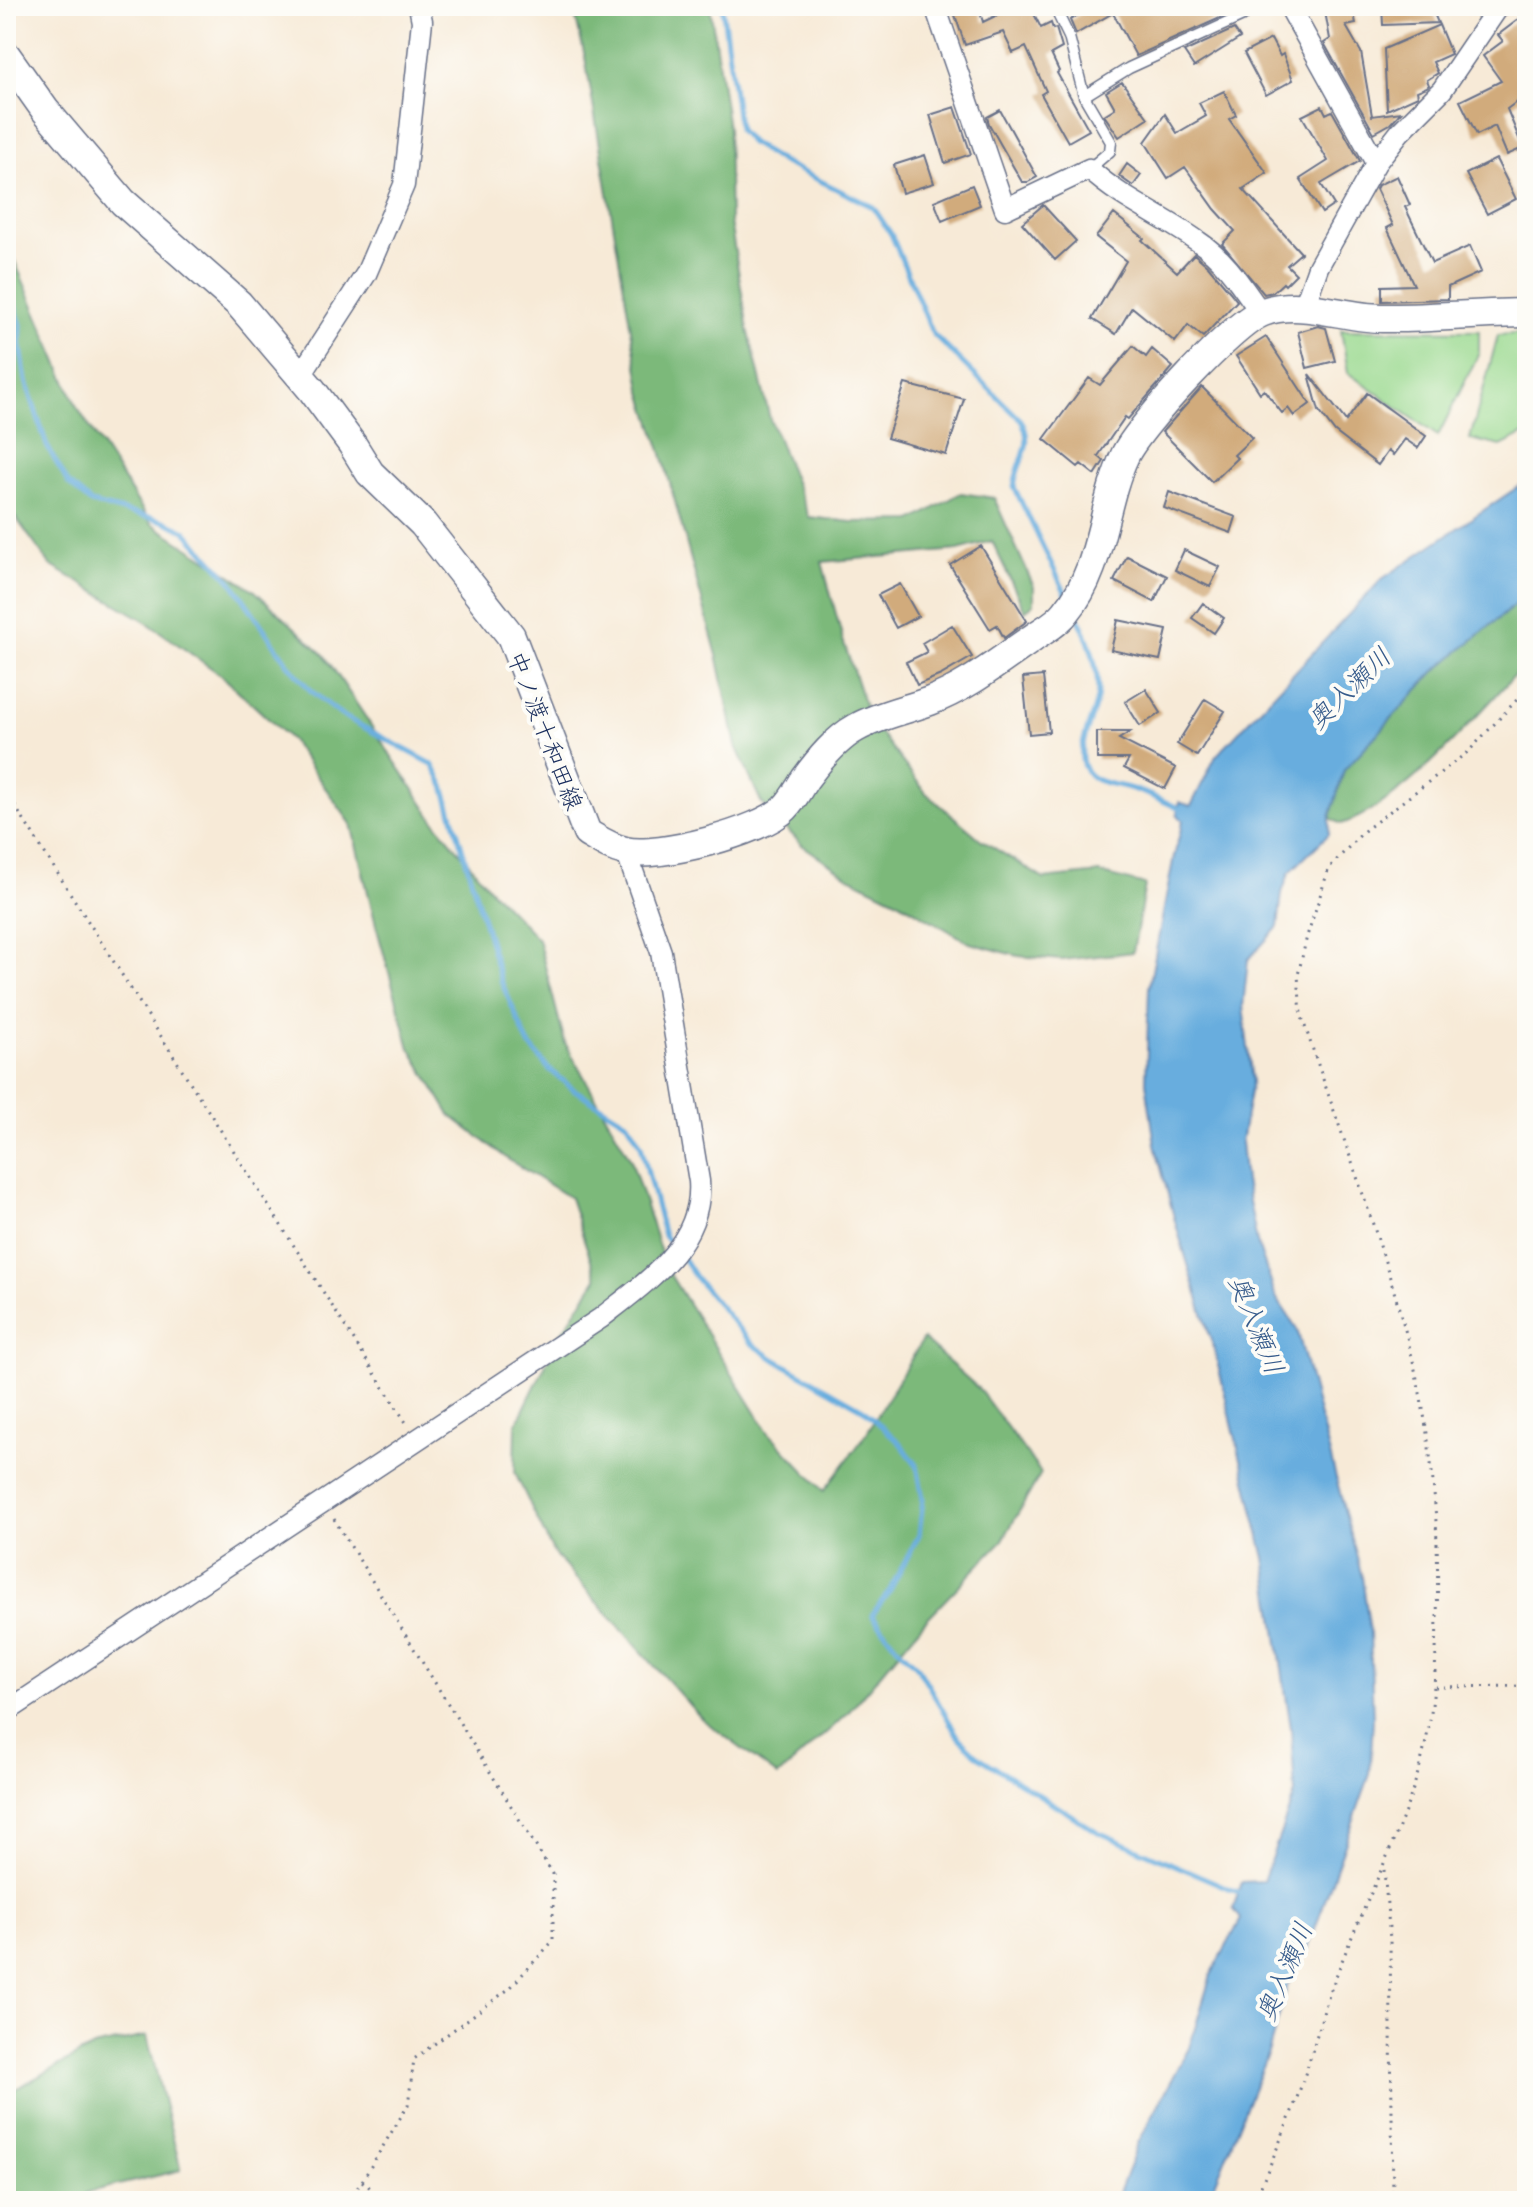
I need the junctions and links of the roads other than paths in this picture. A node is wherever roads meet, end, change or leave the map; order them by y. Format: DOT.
graph roads {
  1 [pos="419,6"];
  2 [pos="935,6"];
  3 [pos="1054,6"];
  4 [pos="1289,6"];
  5 [pos="1499,6"];
  6 [pos="1245,15"];
  7 [pos="7,59"];
  8 [pos="1084,96"];
  9 [pos="1376,163"];
  10 [pos="1089,169"];
  11 [pos="1304,307"];
  12 [pos="1261,313"];
  13 [pos="1527,313"];
  14 [pos="300,376"];
  15 [pos="626,851"];
  16 [pos="6,1712"];
  1 -- 14 [label="street"];
  2 -- 10 [label="street"];
  3 -- 8 [label="lane"];
  4 -- 9 [label="street"];
  5 -- 9 [label="street"];
  6 -- 8 [label="lane"];
  7 -- 14 [label="main road, 中ノ渡十和田線"];
  8 -- 10 [label="lane"];
  9 -- 11 [label="street"];
  10 -- 12 [label="street"];
  11 -- 12 [label="main road, 中ノ渡十和田線"];
  11 -- 13 [label="main road, 中ノ渡十和田線"];
  12 -- 15 [label="main road, 中ノ渡十和田線"];
  14 -- 15 [label="main road, 中ノ渡十和田線"];
  15 -- 16 [label="street"];
}
